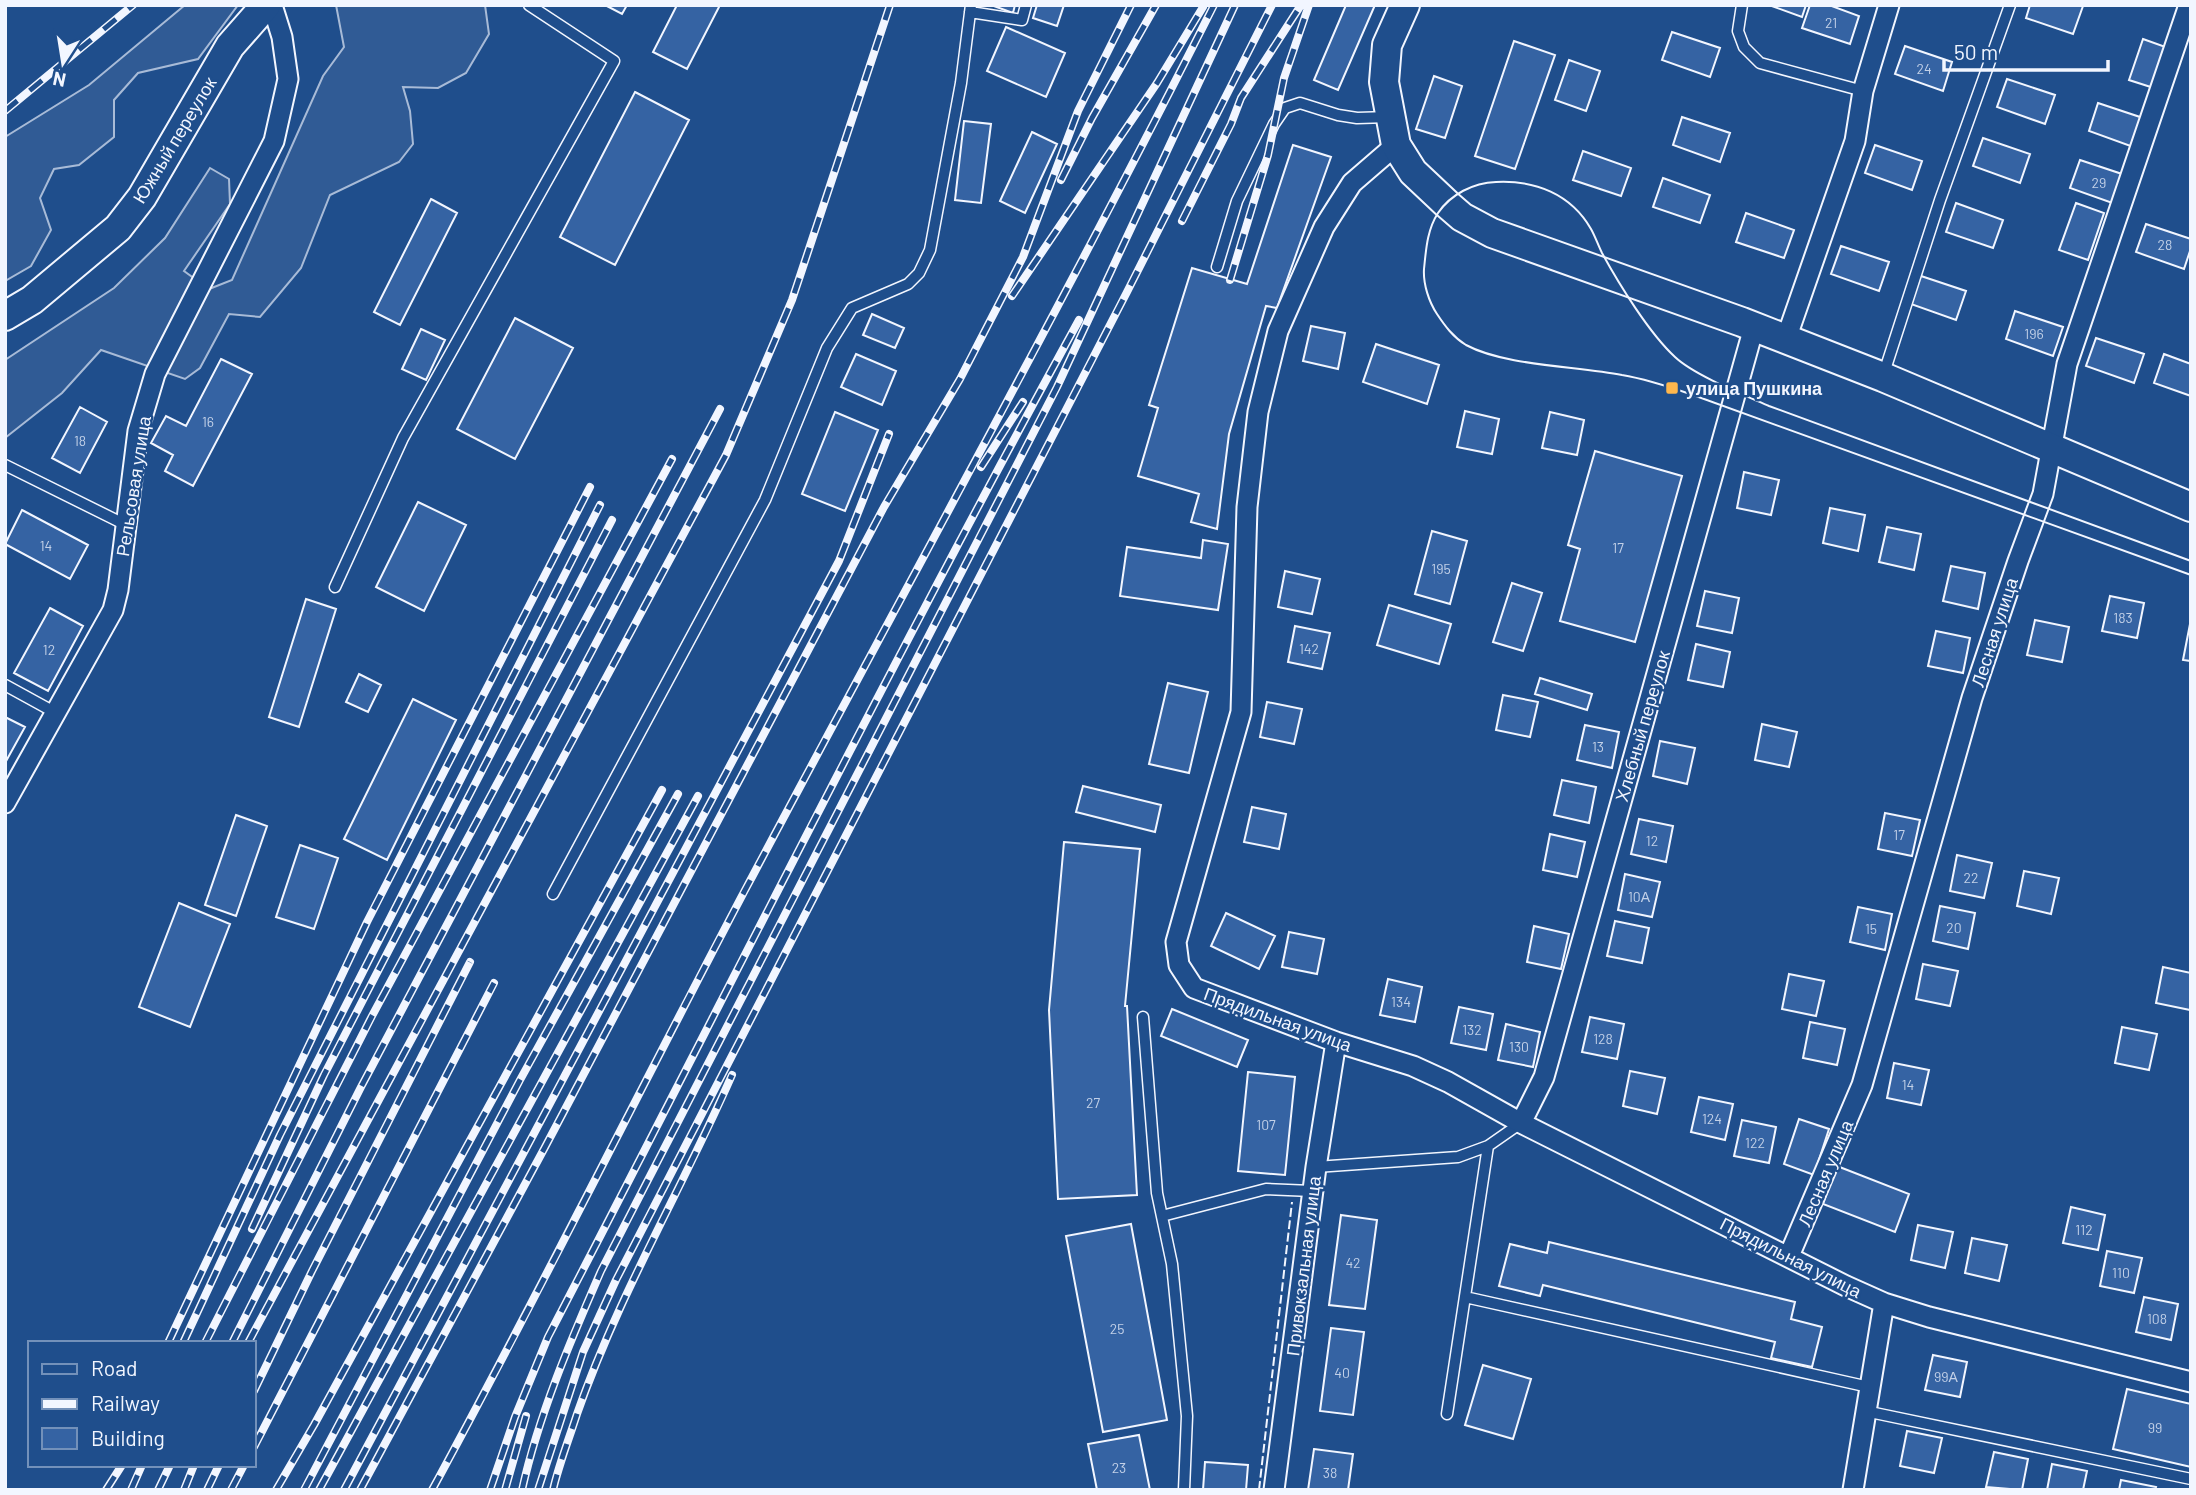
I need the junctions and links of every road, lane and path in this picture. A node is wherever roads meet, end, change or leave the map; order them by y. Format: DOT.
graph roads {
  1 [pos="267,5"];
  2 [pos="272,5"];
  3 [pos="529,5"];
  4 [pos="1026,5"];
  5 [pos="1405,5"];
  6 [pos="1742,5"];
  7 [pos="1889,5"];
  8 [pos="2010,5"];
  9 [pos="2189,5"];
  10 [pos="970,9"];
  11 [pos="1863,91"];
  12 [pos="1389,117"];
  13 [pos="1396,145"];
  14 [pos="1217,267"];
  15 [pos="5,316"];
  16 [pos="1754,327"];
  17 [pos="1786,339"];
  18 [pos="1883,377"];
  19 [pos="2050,447"];
  20 [pos="5,466"];
  21 [pos="2191,507"];
  22 [pos="126,525"];
  23 [pos="335,587"];
  24 [pos="5,685"];
  25 [pos="56,714"];
  26 [pos="5,803"];
  27 [pos="553,894"];
  28 [pos="1143,1017"];
  29 [pos="1336,1042"];
  30 [pos="1521,1123"];
  31 [pos="1489,1146"];
  32 [pos="1316,1167"];
  33 [pos="1312,1191"];
  34 [pos="1162,1216"];
  35 [pos="1789,1256"];
  36 [pos="1465,1297"];
  37 [pos="1884,1303"];
  38 [pos="2191,1382"];
  39 [pos="1869,1387"];
  40 [pos="1865,1411"];
  41 [pos="1447,1414"];
  42 [pos="2191,1479"];
  43 [pos="1184,1490"];
  44 [pos="1274,1490"];
  45 [pos="1853,1490"];
  1 -- 15 [label="street, Южный переулок"];
  2 -- 22 [label="street, Рельсовая улица"];
  3 -- 23 [label="lane"];
  4 -- 10 [label="lane"];
  5 -- 12 [label="street"];
  6 -- 11 [label="lane"];
  7 -- 11 [label="street"];
  8 -- 18 [label="lane"];
  9 -- 19 [label="street, Лесная улица"];
  10 -- 27 [label="lane"];
  11 -- 17 [label="street"];
  12 -- 13 [label="street"];
  12 -- 14 [label="lane"];
  13 -- 16 [label="street"];
  13 -- 29 [label="street, Прядильная улица"];
  16 -- 17 [label="street"];
  16 -- 30 [label="street, Хлебный переулок"];
  17 -- 18 [label="street"];
  18 -- 19 [label="street"];
  19 -- 21 [label="street"];
  19 -- 35 [label="street, Лесная улица"];
  20 -- 22 [label="lane"];
  22 -- 25 [label="street, Рельсовая улица"];
  24 -- 25 [label="lane"];
  25 -- 26 [label="street, Рельсовая улица"];
  28 -- 34 [label="lane"];
  29 -- 30 [label="street, Прядильная улица"];
  29 -- 32 [label="street, Привокзальная улица"];
  30 -- 31 [label="lane"];
  30 -- 35 [label="street, Прядильная улица"];
  31 -- 32 [label="lane"];
  31 -- 36 [label="lane"];
  32 -- 33 [label="street, Привокзальная улица"];
  33 -- 34 [label="lane"];
  33 -- 44 [label="street, Привокзальная улица"];
  34 -- 43 [label="lane"];
  35 -- 37 [label="street, Прядильная улица"];
  36 -- 39 [label="lane"];
  36 -- 41 [label="lane"];
  37 -- 38 [label="street, Прядильная улица"];
  37 -- 39 [label="street"];
  39 -- 40 [label="street"];
  40 -- 42 [label="lane"];
  40 -- 45 [label="street"];
}
